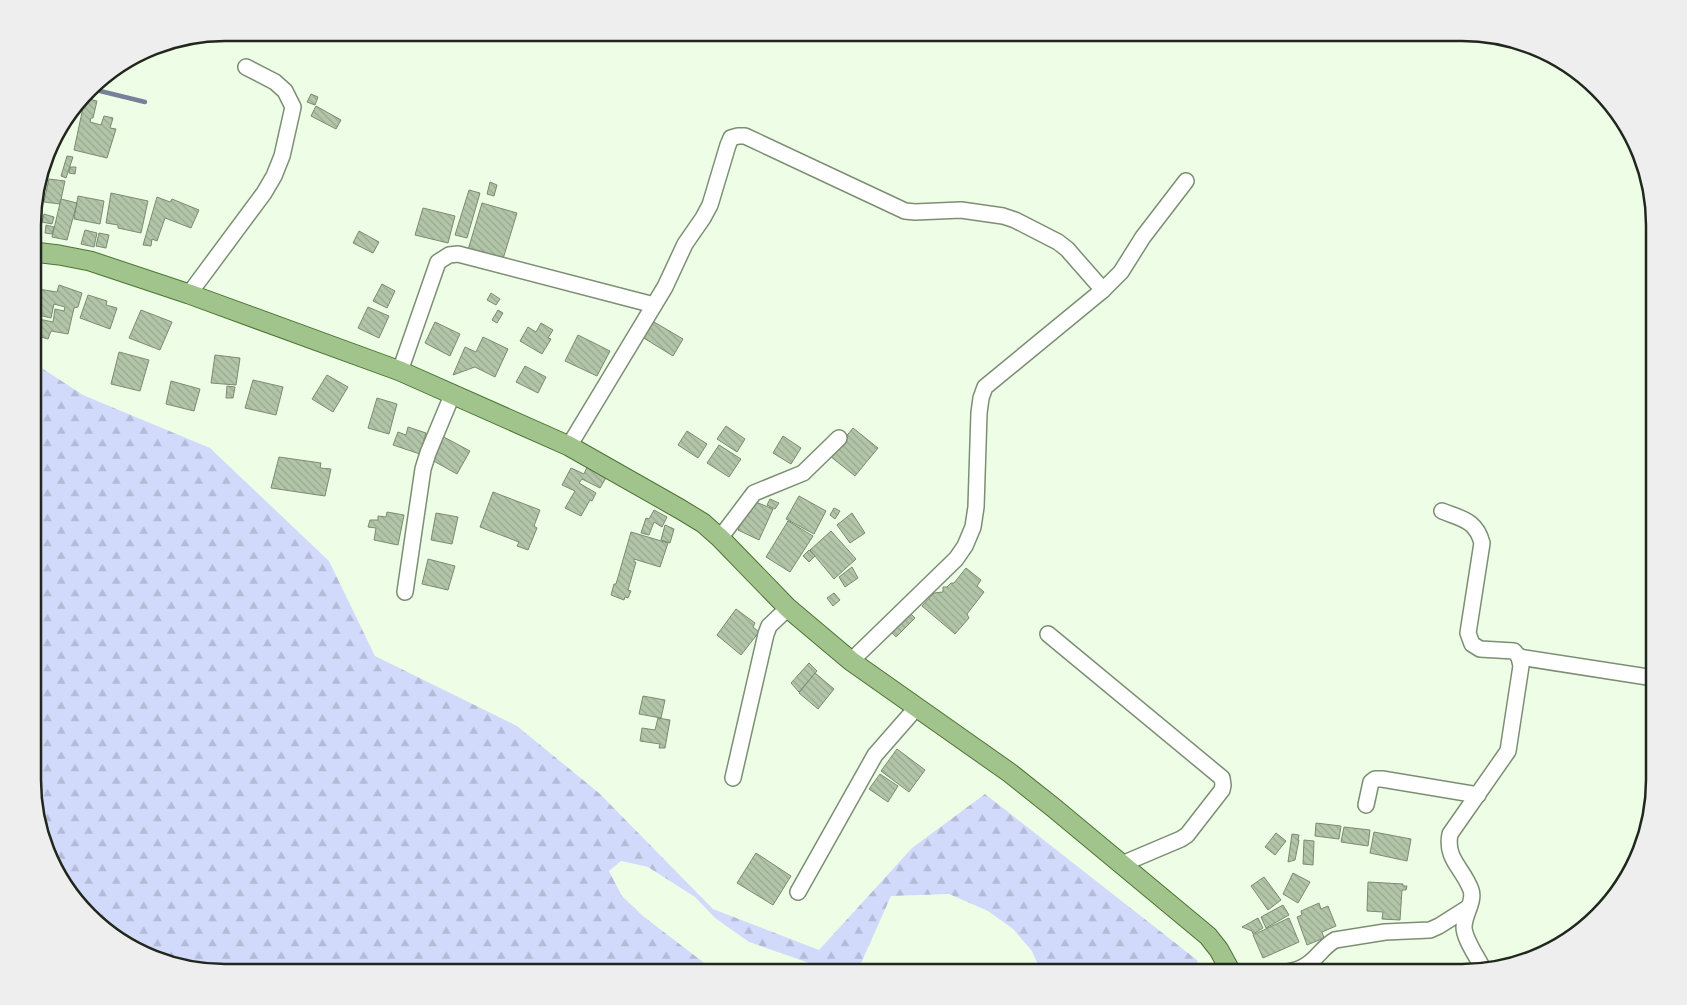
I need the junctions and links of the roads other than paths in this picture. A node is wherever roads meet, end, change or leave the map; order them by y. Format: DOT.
graph roads {
  1 [pos="246,67"];
  2 [pos="1186,181"];
  3 [pos="41,253"];
  4 [pos="1103,290"];
  5 [pos="189,294"];
  6 [pos="654,305"];
  7 [pos="400,371"];
  8 [pos="453,393"];
  9 [pos="839,438"];
  10 [pos="569,446"];
  11 [pos="1442,512"];
  12 [pos="720,538"];
  13 [pos="405,592"];
  14 [pos="788,608"];
  15 [pos="1048,634"];
  16 [pos="1519,657"];
  17 [pos="851,661"];
  18 [pos="1646,677"];
  19 [pos="917,708"];
  20 [pos="733,778"];
  21 [pos="1478,795"];
  22 [pos="1366,805"];
  23 [pos="1122,864"];
  24 [pos="798,892"];
  25 [pos="1469,907"];
  26 [pos="1480,962"];
  27 [pos="1227,964"];
  28 [pos="1308,964"];
  1 -- 5 [label="street"];
  2 -- 4 [label="street"];
  3 -- 5 [label="main road"];
  4 -- 6 [label="street"];
  4 -- 17 [label="street"];
  5 -- 7 [label="main road"];
  6 -- 7 [label="street"];
  6 -- 10 [label="street"];
  7 -- 8 [label="main road"];
  8 -- 10 [label="main road"];
  8 -- 13 [label="street"];
  9 -- 12 [label="street"];
  10 -- 12 [label="main road"];
  11 -- 16 [label="street"];
  12 -- 14 [label="main road"];
  14 -- 17 [label="main road"];
  14 -- 20 [label="street"];
  15 -- 23 [label="street"];
  16 -- 18 [label="street"];
  16 -- 21 [label="street"];
  17 -- 19 [label="main road"];
  19 -- 23 [label="main road"];
  19 -- 24 [label="street"];
  21 -- 22 [label="street"];
  21 -- 25 [label="street"];
  23 -- 27 [label="main road"];
  25 -- 26 [label="street"];
  25 -- 28 [label="street"];
}
